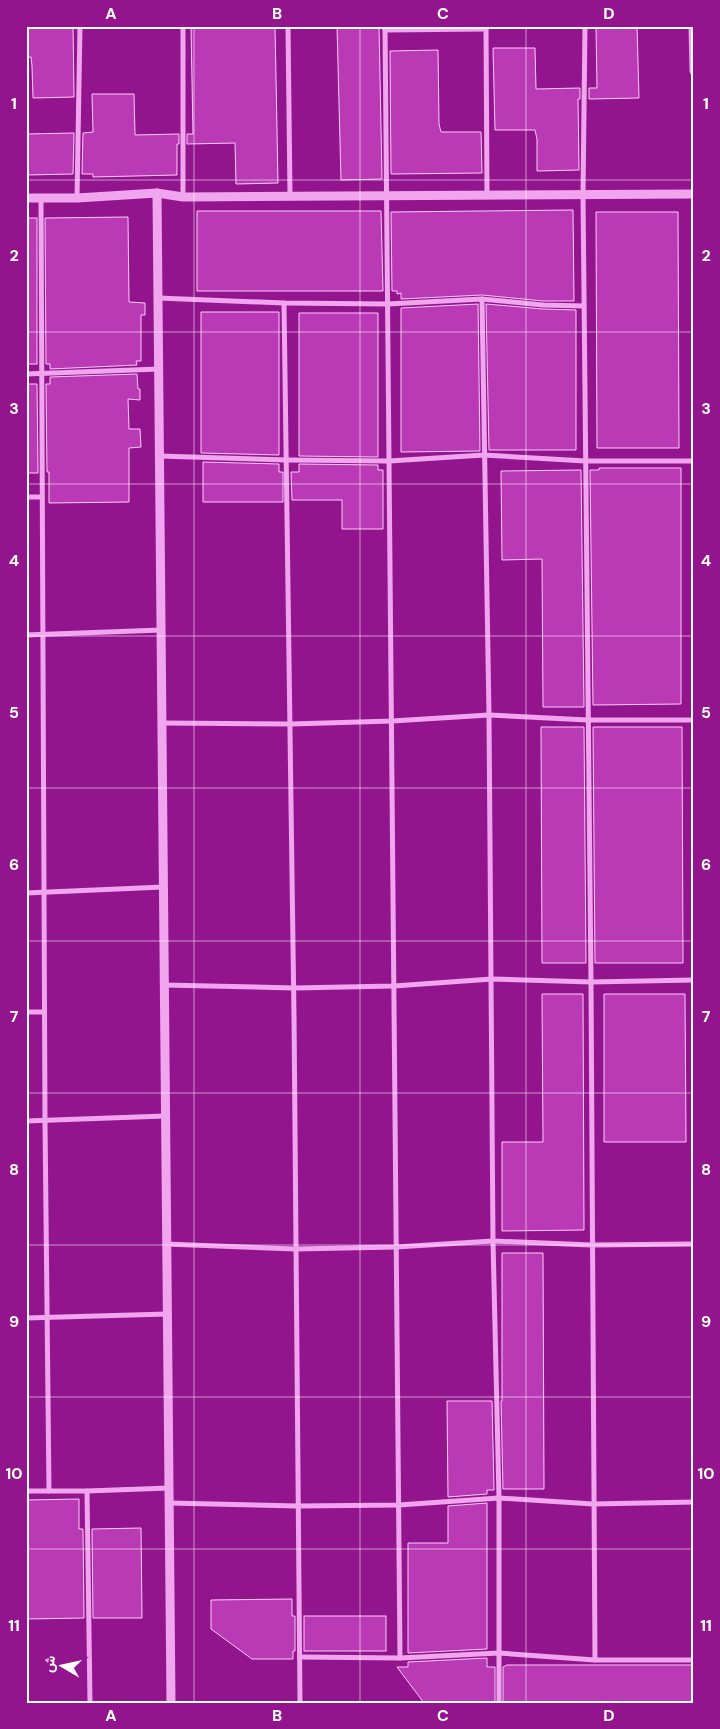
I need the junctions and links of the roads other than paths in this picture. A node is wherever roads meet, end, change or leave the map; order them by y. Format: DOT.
graph roads {
  1 [pos="80,26"];
  2 [pos="182,26"];
  3 [pos="288,26"];
  4 [pos="585,26"];
  5 [pos="693,26"];
  6 [pos="386,28"];
  7 [pos="486,28"];
  8 [pos="694,71"];
  9 [pos="157,193"];
  10 [pos="583,194"];
  11 [pos="694,194"];
  12 [pos="487,195"];
  13 [pos="290,196"];
  14 [pos="387,196"];
  15 [pos="183,197"];
  16 [pos="26,198"];
  17 [pos="41,198"];
  18 [pos="77,198"];
  19 [pos="158,298"];
  20 [pos="482,299"];
  21 [pos="284,303"];
  22 [pos="388,304"];
  23 [pos="584,306"];
  24 [pos="159,369"];
  25 [pos="26,374"];
  26 [pos="42,374"];
  27 [pos="484,455"];
  28 [pos="159,456"];
  29 [pos="287,460"];
  30 [pos="389,460"];
  31 [pos="585,461"];
  32 [pos="694,461"];
  33 [pos="26,497"];
  34 [pos="41,497"];
  35 [pos="161,630"];
  36 [pos="44,634"];
  37 [pos="26,635"];
  38 [pos="489,714"];
  39 [pos="588,720"];
  40 [pos="694,720"];
  41 [pos="392,721"];
  42 [pos="162,723"];
  43 [pos="291,724"];
  44 [pos="163,887"];
  45 [pos="26,893"];
  46 [pos="43,893"];
  47 [pos="492,979"];
  48 [pos="694,980"];
  49 [pos="591,982"];
  50 [pos="164,985"];
  51 [pos="394,986"];
  52 [pos="294,988"];
  53 [pos="26,1012"];
  54 [pos="44,1012"];
  55 [pos="165,1116"];
  56 [pos="26,1121"];
  57 [pos="45,1121"];
  58 [pos="493,1241"];
  59 [pos="166,1244"];
  60 [pos="694,1244"];
  61 [pos="591,1245"];
  62 [pos="396,1248"];
  63 [pos="295,1249"];
  64 [pos="167,1314"];
  65 [pos="48,1317"];
  66 [pos="26,1318"];
  67 [pos="169,1488"];
  68 [pos="26,1491"];
  69 [pos="49,1491"];
  70 [pos="87,1492"];
  71 [pos="499,1498"];
  72 [pos="694,1502"];
  73 [pos="169,1503"];
  74 [pos="399,1504"];
  75 [pos="593,1504"];
  76 [pos="298,1506"];
  77 [pos="499,1653"];
  78 [pos="300,1657"];
  79 [pos="400,1658"];
  80 [pos="595,1660"];
  81 [pos="694,1660"];
  82 [pos="90,1703"];
  83 [pos="170,1703"];
  84 [pos="300,1703"];
  85 [pos="499,1703"];
  1 -- 18 [label="street"];
  2 -- 15 [label="street"];
  3 -- 13 [label="street"];
  4 -- 10 [label="street"];
  5 -- 8 [label="street"];
  6 -- 7 [label="street"];
  6 -- 14 [label="street"];
  7 -- 12 [label="street"];
  9 -- 15 [label="street"];
  9 -- 18 [label="street"];
  9 -- 19 [label="street"];
  10 -- 11 [label="street"];
  10 -- 12 [label="street"];
  10 -- 23 [label="street"];
  12 -- 14 [label="street"];
  13 -- 14 [label="street"];
  13 -- 15 [label="street"];
  14 -- 22 [label="street"];
  16 -- 17 [label="street"];
  17 -- 18 [label="street"];
  17 -- 26 [label="street"];
  19 -- 21 [label="street"];
  19 -- 24 [label="street"];
  20 -- 22 [label="street"];
  20 -- 23 [label="street"];
  20 -- 27 [label="street"];
  21 -- 22 [label="street"];
  21 -- 29 [label="street"];
  22 -- 30 [label="street"];
  23 -- 31 [label="street"];
  24 -- 26 [label="street"];
  24 -- 28 [label="street"];
  25 -- 26 [label="street"];
  26 -- 34 [label="street"];
  27 -- 30 [label="street"];
  27 -- 31 [label="street"];
  27 -- 38 [label="street"];
  28 -- 29 [label="street"];
  28 -- 35 [label="street"];
  29 -- 30 [label="street"];
  29 -- 43 [label="street"];
  30 -- 41 [label="street"];
  31 -- 32 [label="street"];
  31 -- 39 [label="street"];
  33 -- 34 [label="street"];
  34 -- 36 [label="street"];
  35 -- 36 [label="street"];
  35 -- 42 [label="street"];
  36 -- 37 [label="street"];
  36 -- 46 [label="street"];
  38 -- 39 [label="street"];
  38 -- 41 [label="street"];
  38 -- 47 [label="street"];
  39 -- 40 [label="street"];
  39 -- 49 [label="street"];
  41 -- 43 [label="street"];
  41 -- 51 [label="street"];
  42 -- 43 [label="street"];
  42 -- 44 [label="street"];
  43 -- 52 [label="street"];
  44 -- 46 [label="street"];
  44 -- 50 [label="street"];
  45 -- 46 [label="street"];
  46 -- 54 [label="street"];
  47 -- 49 [label="street"];
  47 -- 51 [label="street"];
  47 -- 58 [label="street"];
  48 -- 49 [label="street"];
  49 -- 61 [label="street"];
  50 -- 52 [label="street"];
  50 -- 55 [label="street"];
  51 -- 52 [label="street"];
  51 -- 62 [label="street"];
  52 -- 63 [label="street"];
  53 -- 54 [label="street"];
  54 -- 57 [label="street"];
  55 -- 57 [label="street"];
  55 -- 59 [label="street"];
  56 -- 57 [label="street"];
  57 -- 65 [label="street"];
  58 -- 61 [label="street"];
  58 -- 62 [label="street"];
  58 -- 71 [label="street"];
  59 -- 63 [label="street"];
  59 -- 64 [label="street"];
  60 -- 61 [label="street"];
  61 -- 75 [label="street"];
  62 -- 63 [label="street"];
  62 -- 74 [label="street"];
  63 -- 76 [label="street"];
  64 -- 65 [label="street"];
  64 -- 67 [label="street"];
  65 -- 66 [label="street"];
  65 -- 69 [label="street"];
  67 -- 70 [label="street"];
  67 -- 73 [label="street"];
  68 -- 69 [label="street"];
  69 -- 70 [label="street"];
  70 -- 82 [label="street"];
  71 -- 74 [label="street"];
  71 -- 75 [label="street"];
  71 -- 77 [label="street"];
  72 -- 75 [label="street"];
  73 -- 76 [label="street"];
  73 -- 83 [label="street"];
  74 -- 76 [label="street"];
  74 -- 79 [label="street"];
  75 -- 80 [label="street"];
  76 -- 78 [label="street"];
  77 -- 79 [label="street"];
  77 -- 80 [label="street"];
  77 -- 85 [label="street"];
  78 -- 79 [label="street"];
  78 -- 84 [label="street"];
  80 -- 81 [label="street"];
}
